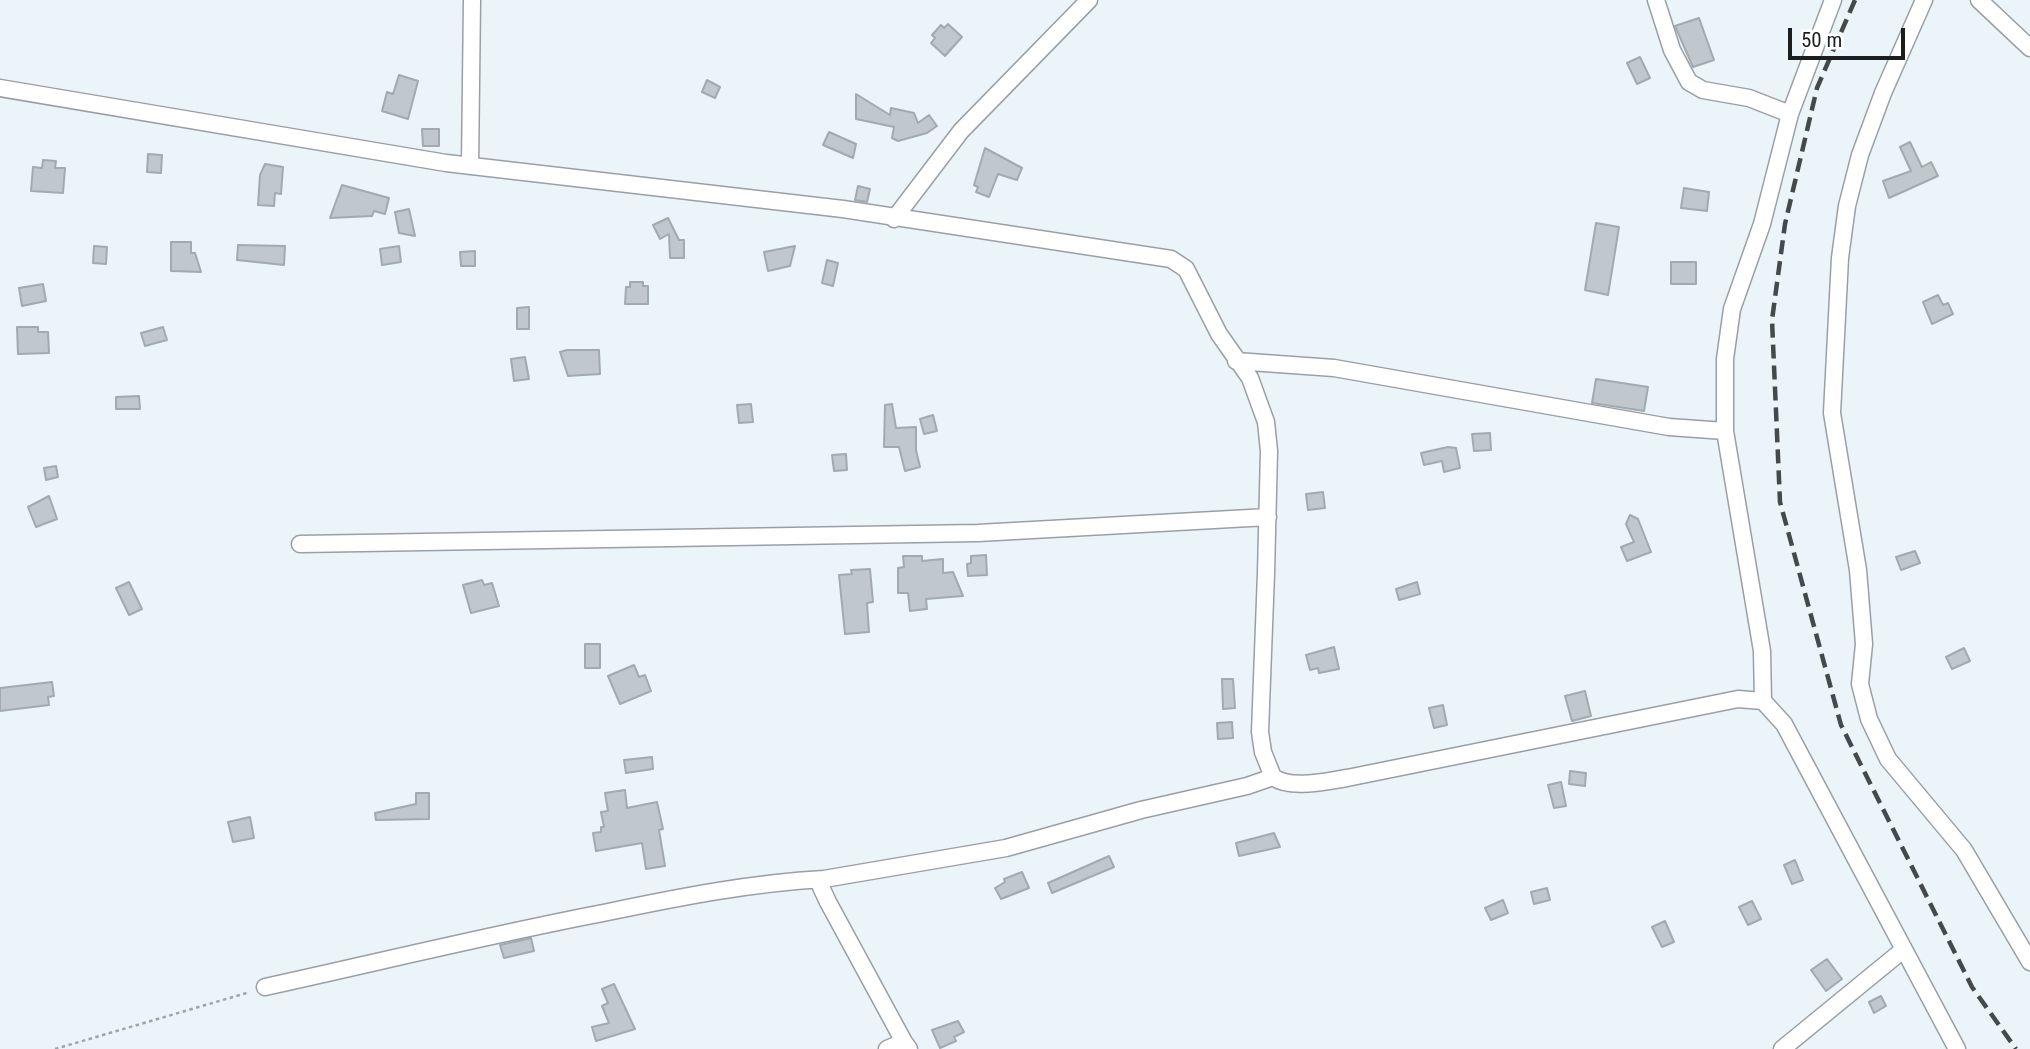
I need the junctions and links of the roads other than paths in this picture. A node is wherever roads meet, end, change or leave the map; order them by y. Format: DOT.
graph roads {
  1 [pos="472,0"];
  2 [pos="1089,0"];
  3 [pos="1656,0"];
  4 [pos="1833,0"];
  5 [pos="1924,0"];
  6 [pos="1979,0"];
  7 [pos="2030,48"];
  8 [pos="0,88"];
  9 [pos="1790,114"];
  10 [pos="470,166"];
  11 [pos="894,219"];
  12 [pos="1236,360"];
  13 [pos="1725,431"];
  14 [pos="1268,517"];
  15 [pos="300,544"];
  16 [pos="1763,701"];
  17 [pos="1273,776"];
  18 [pos="824,879"];
  19 [pos="1903,950"];
  20 [pos="2030,962"];
  21 [pos="265,987"];
  22 [pos="906,1046"];
  23 [pos="887,1049"];
  24 [pos="1782,1049"];
  25 [pos="1957,1049"];
  1 -- 10 [label="street"];
  2 -- 11 [label="street"];
  3 -- 9 [label="street"];
  4 -- 9 [label="street"];
  5 -- 20 [label="street"];
  6 -- 7 [label="street"];
  8 -- 10 [label="street"];
  9 -- 13 [label="street"];
  10 -- 11 [label="street"];
  11 -- 12 [label="street"];
  12 -- 13 [label="street"];
  12 -- 14 [label="street"];
  13 -- 16 [label="street"];
  14 -- 15 [label="street"];
  14 -- 17 [label="street"];
  16 -- 17 [label="street"];
  16 -- 19 [label="street"];
  17 -- 18 [label="street"];
  18 -- 21 [label="street"];
  18 -- 22 [label="street"];
  19 -- 24 [label="street"];
  19 -- 25 [label="street"];
  22 -- 23 [label="street"];
}
